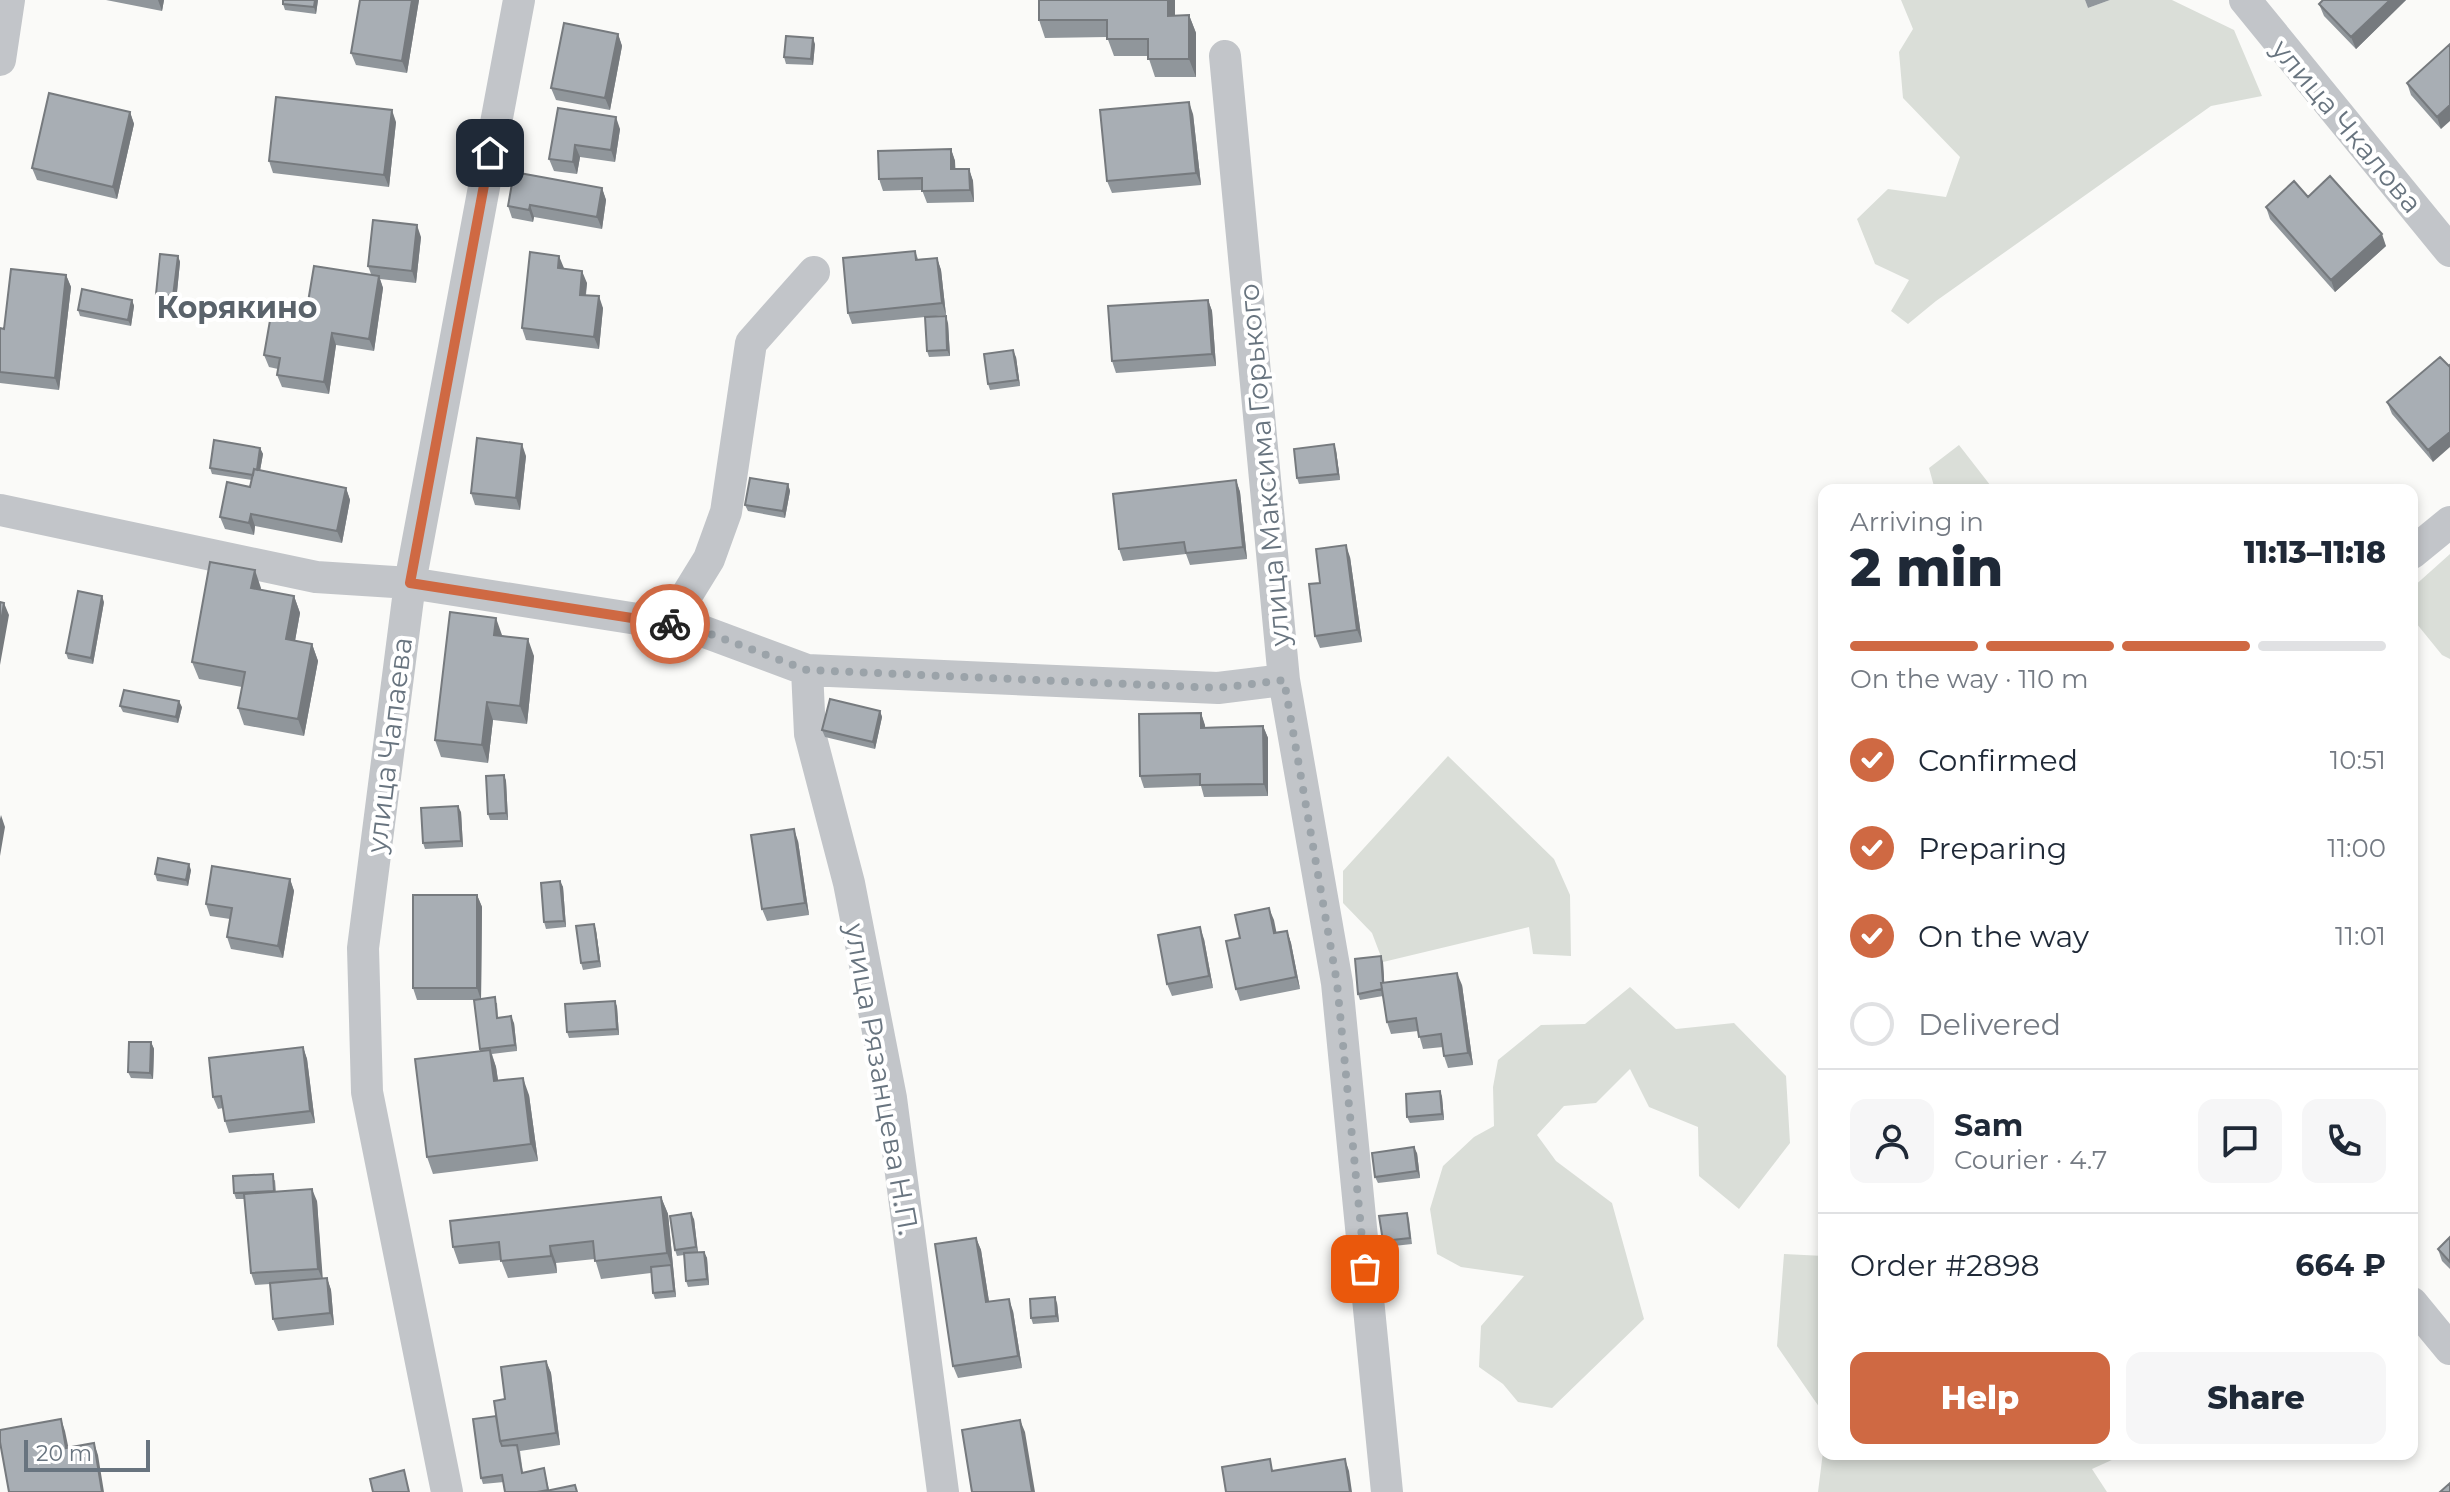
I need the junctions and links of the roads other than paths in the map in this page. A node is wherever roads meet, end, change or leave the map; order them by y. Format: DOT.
graph roads {
  1 [pos="9,0"];
  2 [pos="519,0"];
  3 [pos="2262,7"];
  4 [pos="1225,56"];
  5 [pos="0,60"];
  6 [pos="2450,251"];
  7 [pos="814,272"];
  8 [pos="0,510"];
  9 [pos="2450,522"];
  10 [pos="2418,548"];
  11 [pos="410,583"];
  12 [pos="669,624"];
  13 [pos="807,670"];
  14 [pos="1284,680"];
  15 [pos="2418,1310"];
  16 [pos="2450,1349"];
  17 [pos="447,1492"];
  18 [pos="943,1492"];
  19 [pos="1387,1492"];
  1 -- 5 [label="street"];
  2 -- 11 [label="street, улица Чапаева"];
  3 -- 6 [label="street, улица Чкалова"];
  4 -- 14 [label="street, улица Максима Горького"];
  7 -- 12 [label="street"];
  8 -- 11 [label="street"];
  9 -- 10 [label="street"];
  11 -- 12 [label="street"];
  11 -- 17 [label="street, улица Чапаева"];
  12 -- 13 [label="street"];
  13 -- 14 [label="street"];
  13 -- 18 [label="street, улица Рязанцева Н.П."];
  14 -- 19 [label="street, улица Максима Горького"];
  15 -- 16 [label="street"];
}
